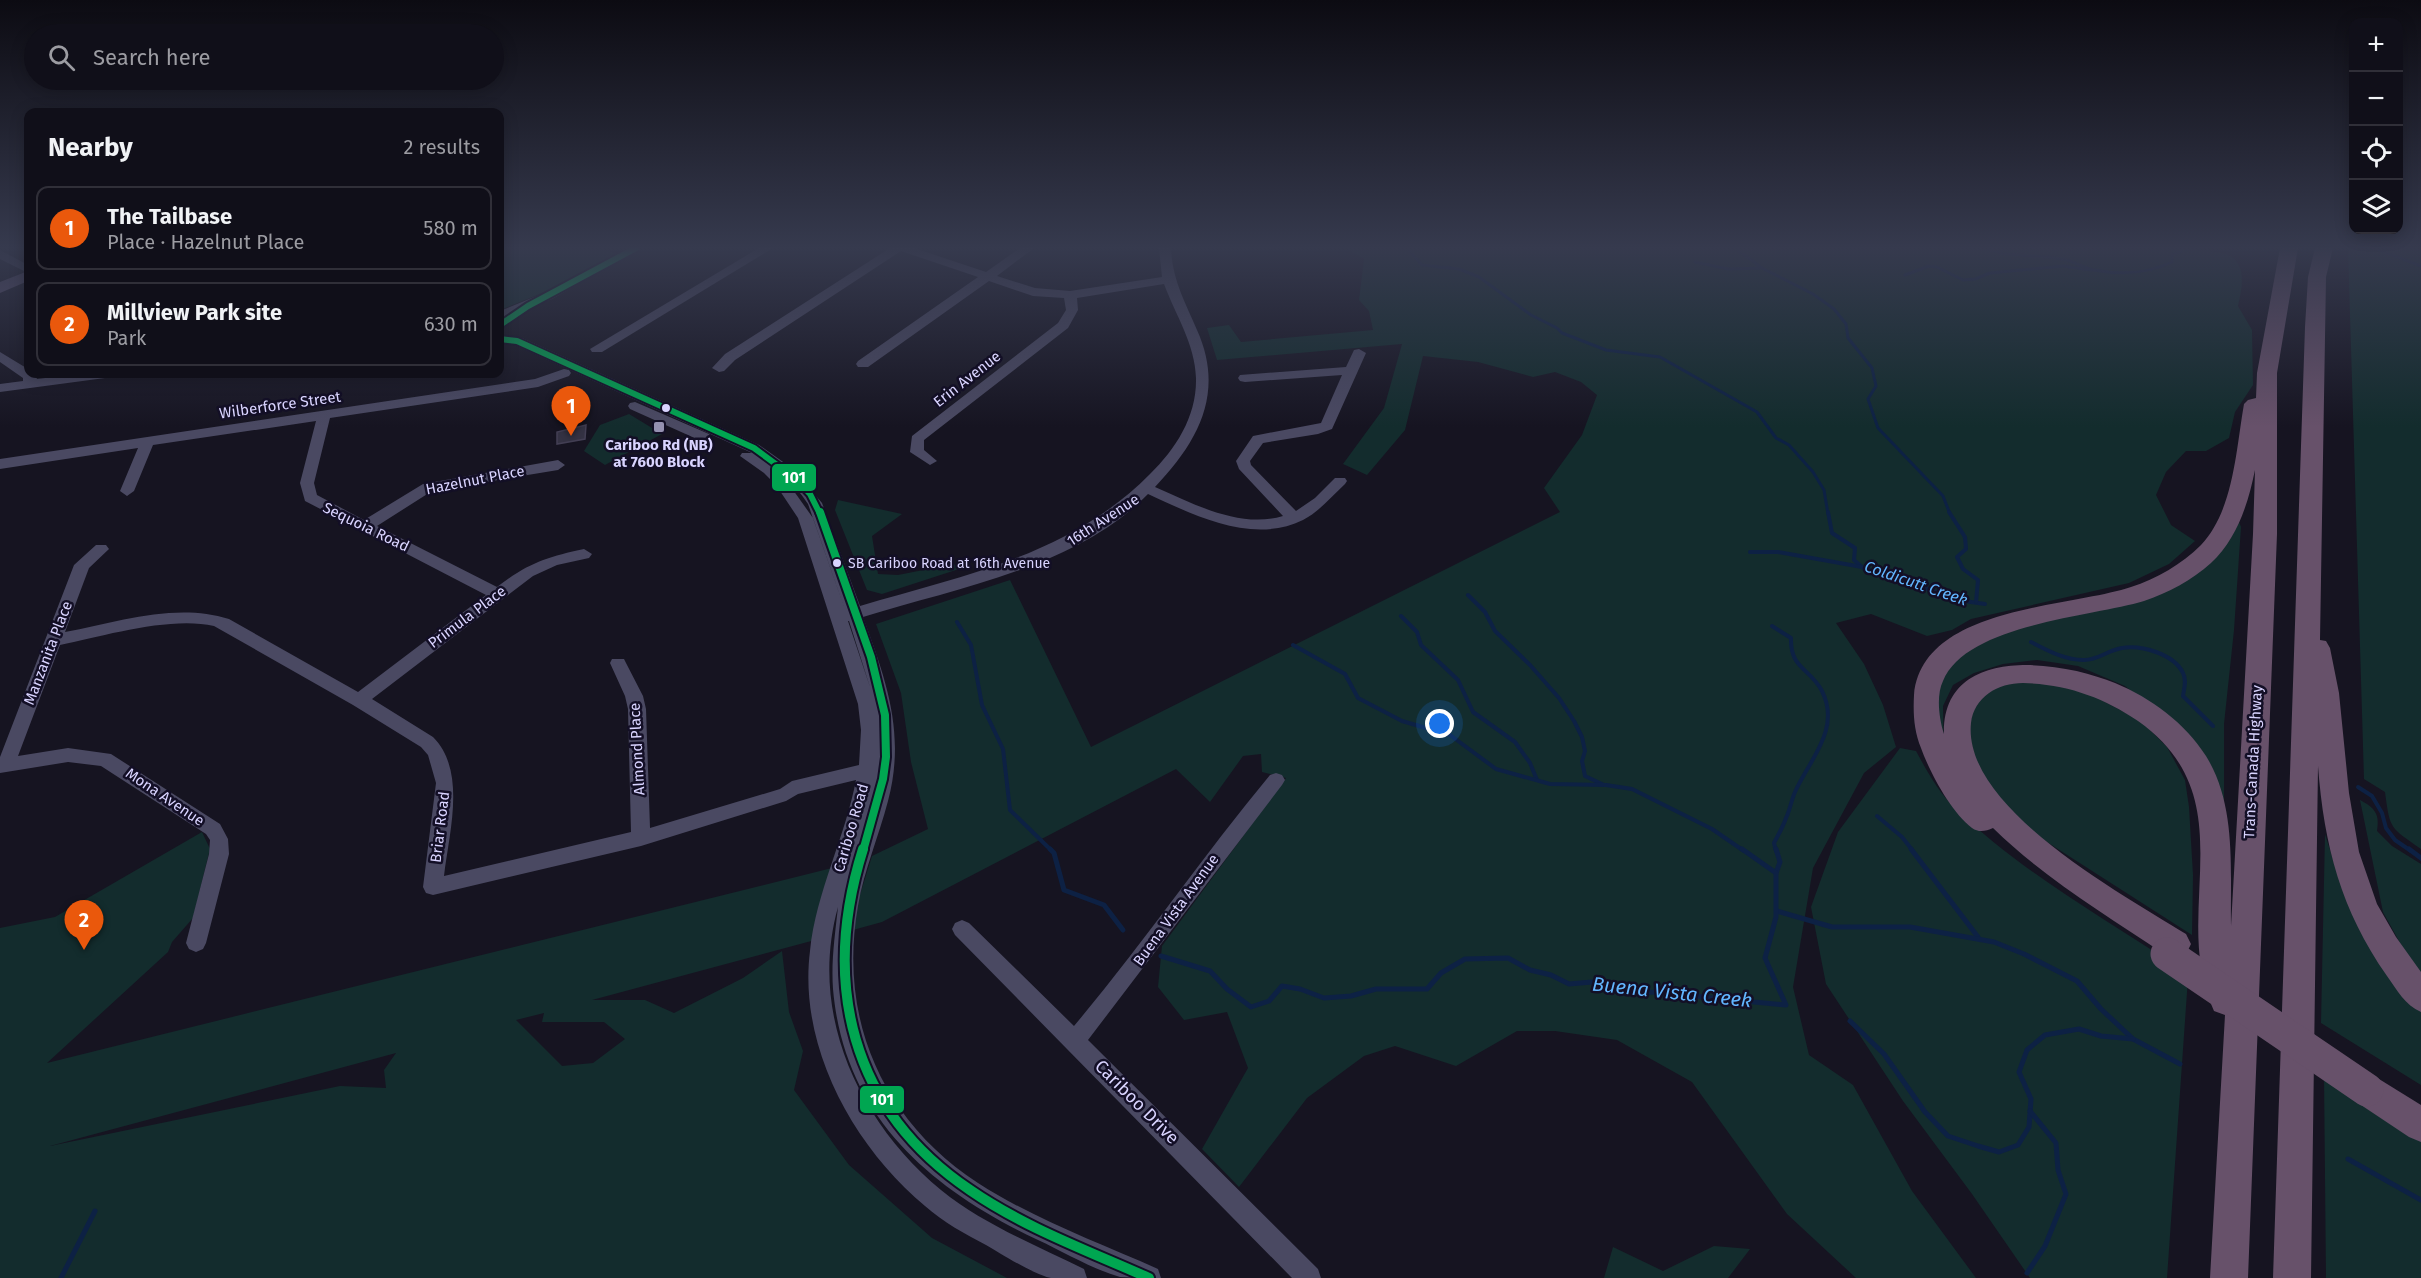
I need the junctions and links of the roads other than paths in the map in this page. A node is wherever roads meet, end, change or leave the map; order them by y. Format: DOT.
graph roads {
  1 [pos="523,308"];
  2 [pos="526,308"];
  3 [pos="667,308"];
  4 [pos="806,308"];
  5 [pos="944,308"];
  6 [pos="1072,308"];
  7 [pos="1182,308"];
  8 [pos="2279,308"];
  9 [pos="2316,308"];
  10 [pos="504,314"];
  11 [pos="504,322"];
  12 [pos="504,339"];
  13 [pos="504,345"];
  14 [pos="597,349"];
  15 [pos="1359,352"];
  16 [pos="0,356"];
  17 [pos="863,364"];
  18 [pos="719,368"];
  19 [pos="1350,371"];
  20 [pos="24,372"];
  21 [pos="564,373"];
  22 [pos="2267,373"];
  23 [pos="30,378"];
  24 [pos="75,378"];
  25 [pos="1245,378"];
  26 [pos="30,384"];
  27 [pos="0,388"];
  28 [pos="324,416"];
  29 [pos="147,442"];
  30 [pos="930,461"];
  31 [pos="0,464"];
  32 [pos="558,465"];
  33 [pos="1340,480"];
  34 [pos="1148,489"];
  35 [pos="127,491"];
  36 [pos="1293,518"];
  37 [pos="365,526"];
  38 [pos="101,549"];
  39 [pos="584,554"];
  40 [pos="498,594"];
  41 [pos="2309,614"];
  42 [pos="847,616"];
  43 [pos="54,640"];
  44 [pos="618,663"];
  45 [pos="359,700"];
  46 [pos="3,765"];
  47 [pos="875,776"];
  48 [pos="1276,780"];
  49 [pos="641,838"];
  50 [pos="962,929"];
  51 [pos="196,944"];
  52 [pos="2171,949"];
  53 [pos="2421,997"];
  54 [pos="1075,1040"];
  55 [pos="2239,1063"];
  56 [pos="2371,1084"];
  57 [pos="2421,1109"];
  58 [pos="2421,1125"];
  59 [pos="1075,1278"];
  60 [pos="1149,1278"];
  61 [pos="1309,1278"];
  62 [pos="2229,1278"];
  63 [pos="2292,1278"];
  1 -- 10 [label="street"];
  2 -- 11 [label="street"];
  3 -- 14 [label="street"];
  4 -- 18 [label="street"];
  5 -- 17 [label="street"];
  6 -- 30 [label="street, Erin Avenue"];
  7 -- 34 [label="street, 16th Avenue"];
  8 -- 22 [label="highway, Trans-Canada Highway"];
  9 -- 41 [label="highway"];
  12 -- 42 [label="street, Cariboo Road"];
  13 -- 21 [label="street, Cariboo Road"];
  15 -- 19 [label="street"];
  16 -- 20 [label="street"];
  19 -- 25 [label="street"];
  19 -- 36 [label="street"];
  21 -- 28 [label="street, Wilberforce Street"];
  21 -- 42 [label="street, Cariboo Road"];
  22 -- 52 [label="highway"];
  22 -- 55 [label="highway, Trans-Canada Highway"];
  23 -- 26 [label="street"];
  24 -- 26 [label="street"];
  26 -- 27 [label="street"];
  28 -- 29 [label="street, Wilberforce Street"];
  28 -- 37 [label="street, Sequoia Road"];
  29 -- 31 [label="street, Wilberforce Street"];
  29 -- 35 [label="street"];
  32 -- 37 [label="street, Hazelnut Place"];
  33 -- 36 [label="street"];
  34 -- 36 [label="street"];
  34 -- 42 [label="street, 16th Avenue"];
  37 -- 40 [label="street, Sequoia Road"];
  38 -- 43 [label="street, Manzanita Place"];
  39 -- 40 [label="street, Primula Place"];
  40 -- 45 [label="street, Primula Place"];
  41 -- 53 [label="highway"];
  41 -- 63 [label="highway"];
  42 -- 47 [label="street, Cariboo Road"];
  43 -- 45 [label="street, Briar Road"];
  43 -- 46 [label="street, Manzanita Place"];
  44 -- 49 [label="street, Almond Place"];
  45 -- 49 [label="street, Briar Road"];
  46 -- 51 [label="street, Mona Avenue"];
  47 -- 49 [label="street, Briar Road"];
  47 -- 59 [label="street, Cariboo Road"];
  47 -- 60 [label="street, Cariboo Road"];
  48 -- 54 [label="street, Buena Vista Avenue"];
  50 -- 54 [label="street, Cariboo Drive"];
  52 -- 55 [label="highway"];
  52 -- 56 [label="highway, bridge"];
  54 -- 61 [label="street, Cariboo Drive"];
  55 -- 62 [label="highway, Trans-Canada Highway"];
  56 -- 57 [label="highway"];
  56 -- 58 [label="highway"];
}
